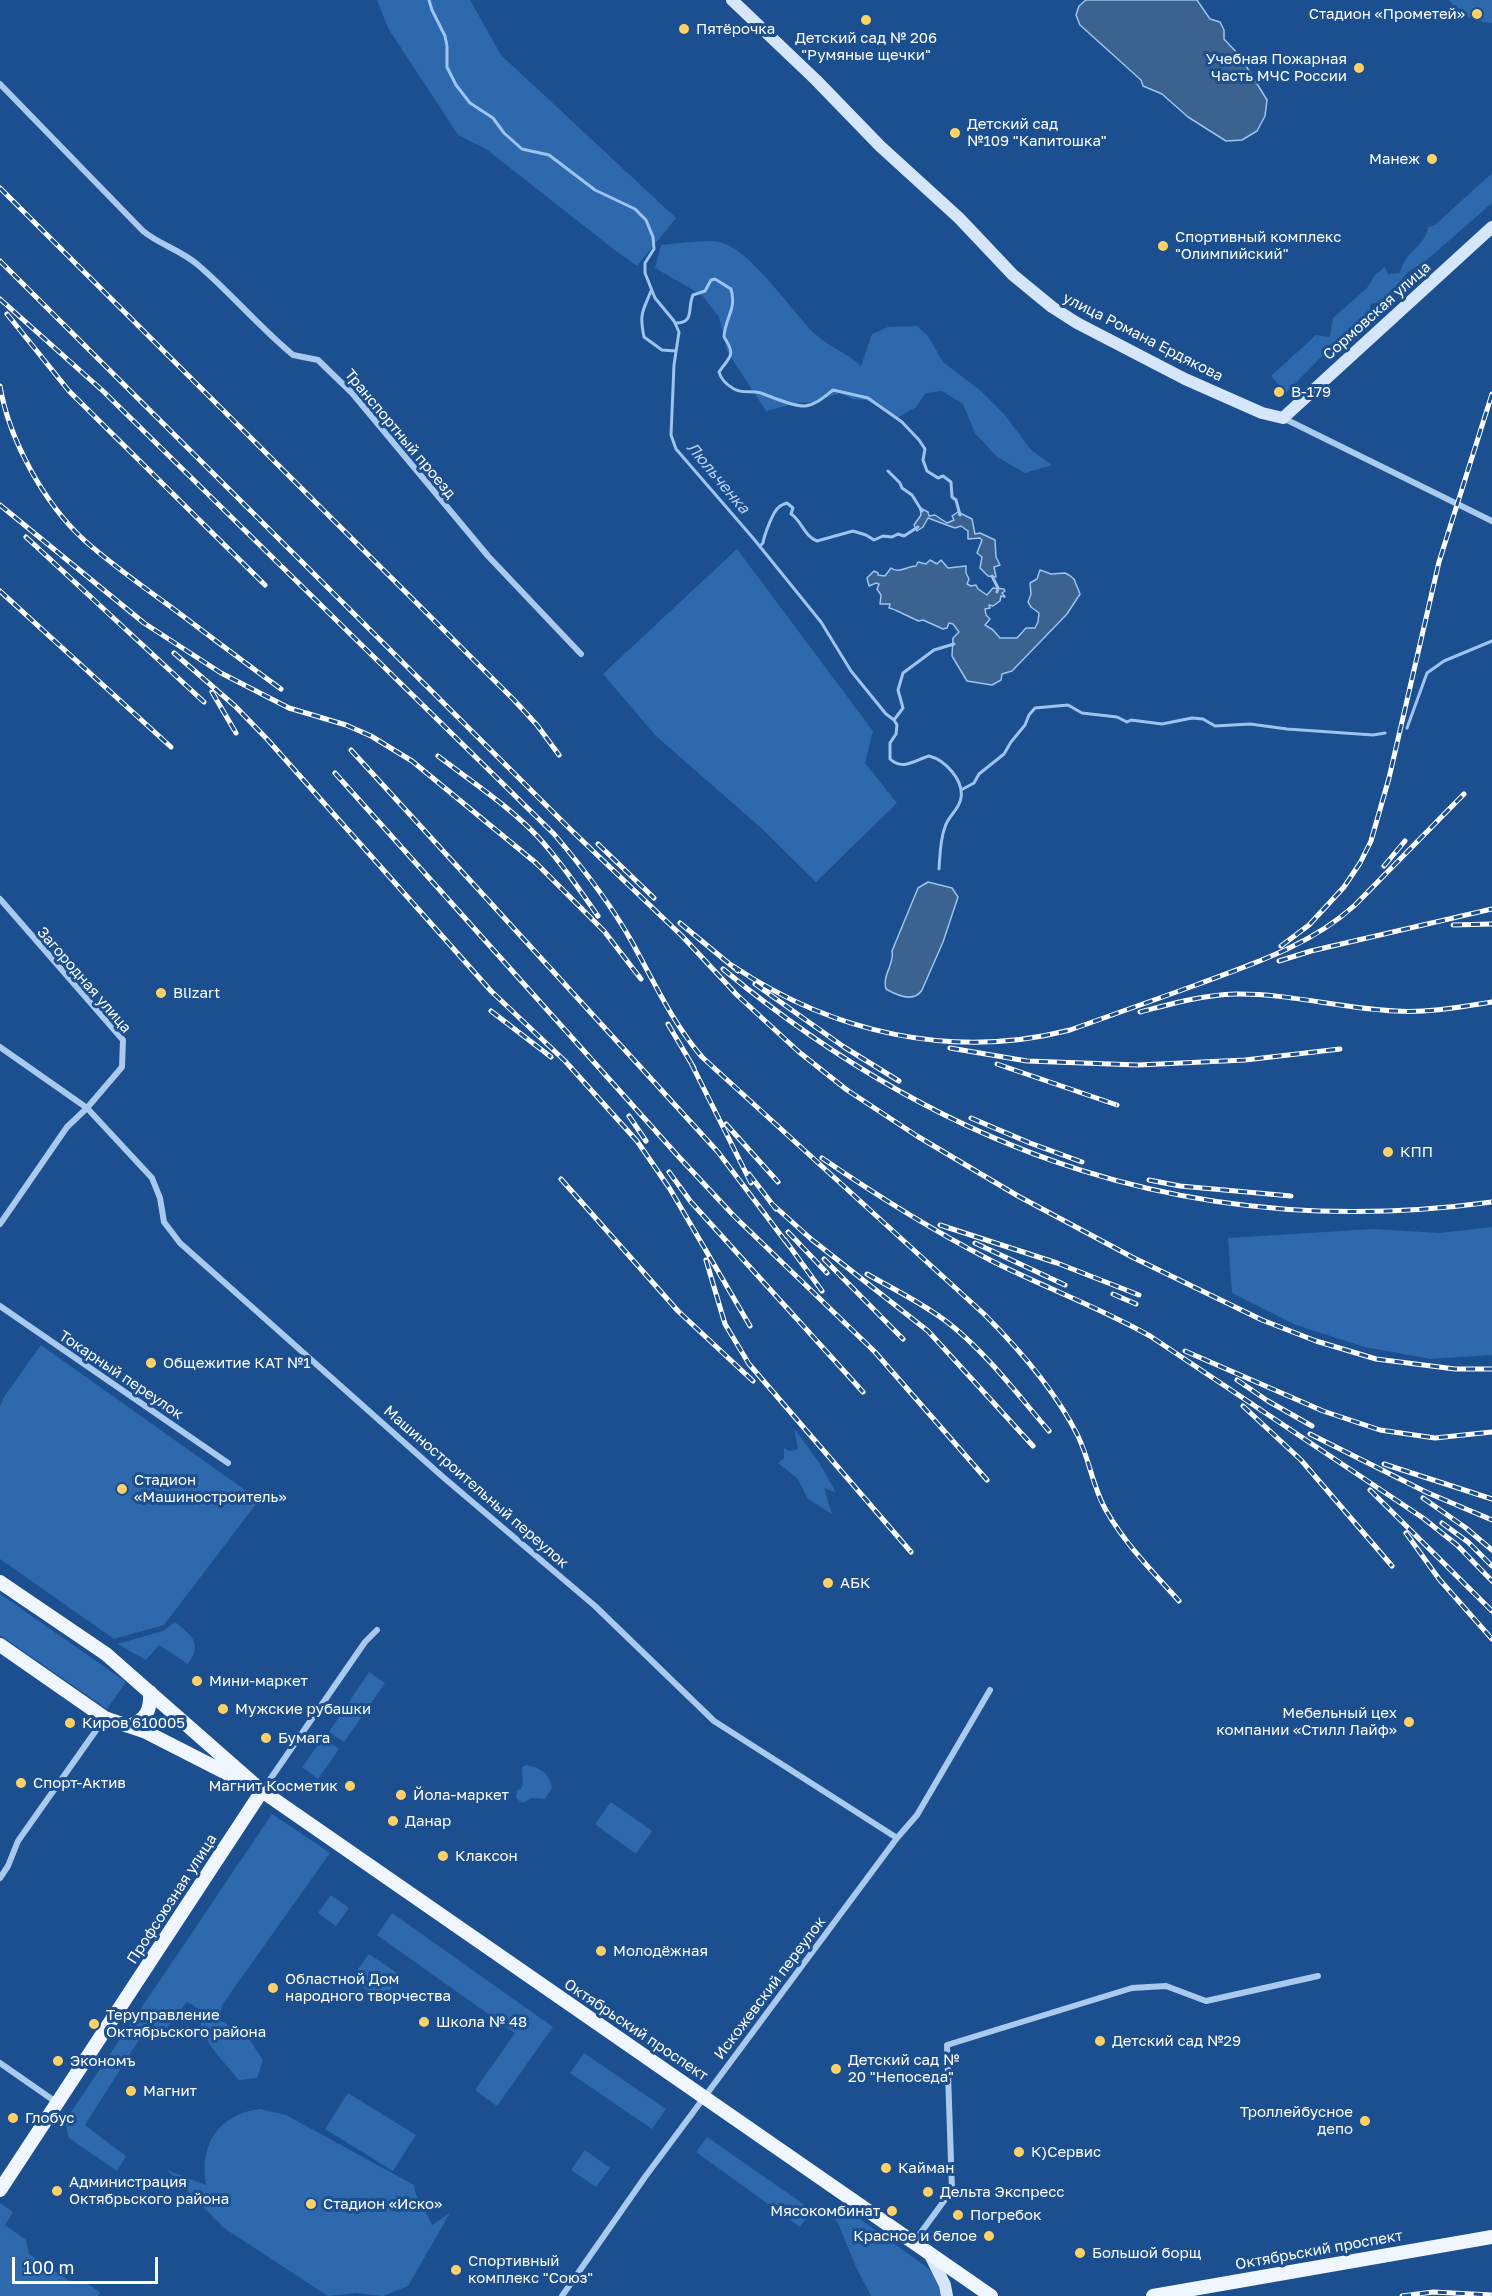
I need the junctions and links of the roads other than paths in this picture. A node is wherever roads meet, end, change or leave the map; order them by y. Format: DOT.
graph roads {
  1 [pos="732,0"];
  2 [pos="0,84"];
  3 [pos="1492,227"];
  4 [pos="1283,418"];
  5 [pos="1492,521"];
  6 [pos="581,654"];
  7 [pos="0,899"];
  8 [pos="0,1047"];
  9 [pos="87,1108"];
  10 [pos="0,1224"];
  11 [pos="0,1306"];
  12 [pos="228,1463"];
  13 [pos="0,1582"];
  14 [pos="377,1630"];
  15 [pos="0,1645"];
  16 [pos="990,1690"];
  17 [pos="150,1692"];
  18 [pos="105,1718"];
  19 [pos="128,1726"];
  20 [pos="262,1791"];
  21 [pos="897,1838"];
  22 [pos="0,1878"];
  23 [pos="1318,1976"];
  24 [pos="0,2063"];
  25 [pos="704,2097"];
  26 [pos="58,2103"];
  27 [pos="0,2190"];
  28 [pos="1492,2237"];
  29 [pos="914,2242"];
  30 [pos="927,2250"];
  31 [pos="562,2296"];
  32 [pos="947,2296"];
  33 [pos="992,2296"];
  34 [pos="1153,2296"];
  1 -- 4 [label="street, улица Романа Ердякова"];
  2 -- 6 [label="street, Транспортный проезд"];
  3 -- 4 [label="street, Сормовская улица"];
  4 -- 5 [label="street, улица Романа Ердякова"];
  7 -- 9 [label="street, Загородная улица"];
  8 -- 9 [label="street, Машиностроительный переулок"];
  9 -- 10 [label="street, Загородная улица"];
  9 -- 21 [label="street, Машиностроительный переулок"];
  11 -- 12 [label="street, Токарный переулок"];
  13 -- 17 [label="main road, Октябрьский проспект"];
  14 -- 20 [label="street, Профсоюзная улица"];
  15 -- 18 [label="main road, Октябрьский проспект"];
  16 -- 21 [label="street, Искожевский переулок"];
  17 -- 19 [label="main road"];
  17 -- 20 [label="main road, Октябрьский проспект"];
  18 -- 19 [label="main road, Октябрьский проспект"];
  18 -- 22 [label="street"];
  19 -- 20 [label="main road, Октябрьский проспект"];
  20 -- 25 [label="main road, Октябрьский проспект"];
  20 -- 26 [label="main road, Профсоюзная улица"];
  21 -- 25 [label="street, Искожевский переулок"];
  23 -- 29 [label="street"];
  24 -- 26 [label="street"];
  25 -- 29 [label="main road, Октябрьский проспект"];
  25 -- 31 [label="street, Искожевский переулок"];
  26 -- 27 [label="main road, Профсоюзная улица"];
  28 -- 34 [label="main road, Октябрьский проспект"];
  29 -- 30 [label="main road, Октябрьский проспект"];
  30 -- 32 [label="street"];
  30 -- 33 [label="main road, Октябрьский проспект"];
}
